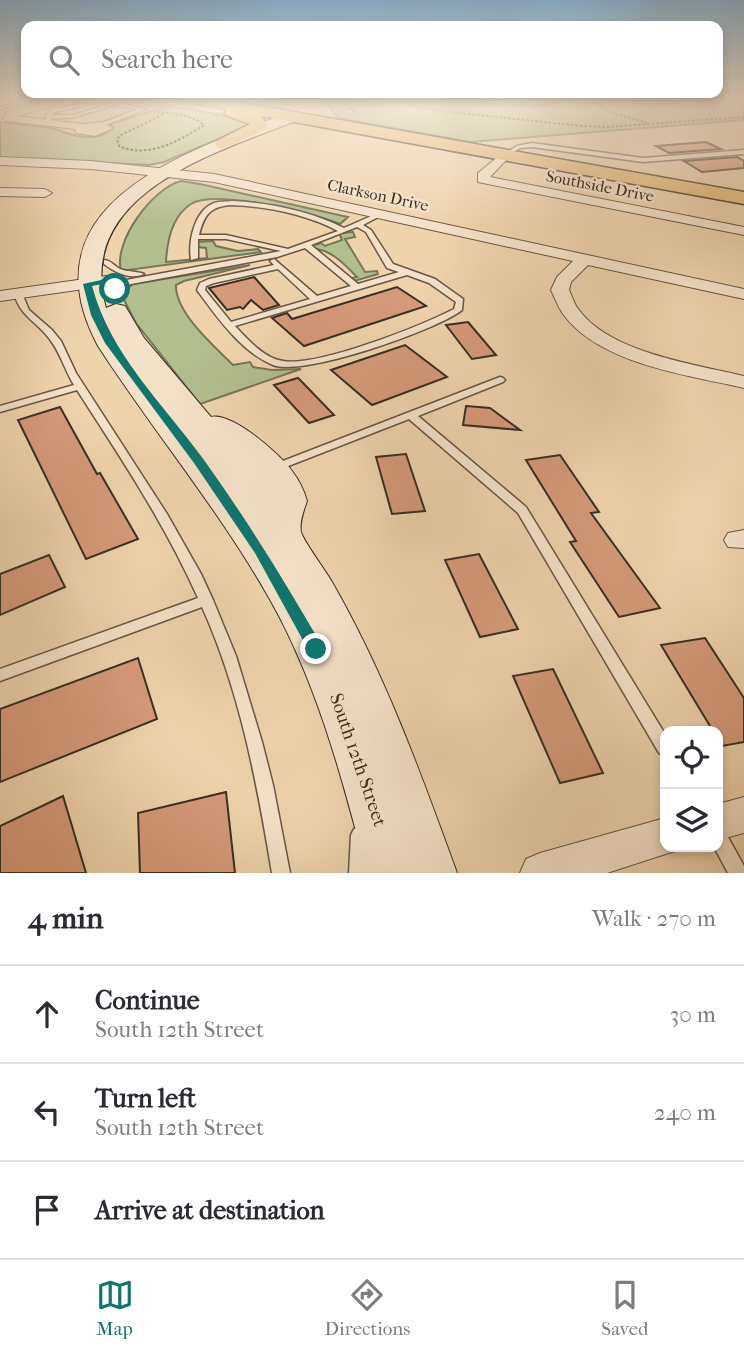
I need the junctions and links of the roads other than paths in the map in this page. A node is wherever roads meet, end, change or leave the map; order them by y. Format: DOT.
graph roads {
  1 [pos="231,141"];
  2 [pos="233,141"];
  3 [pos="242,141"];
  4 [pos="424,141"];
  5 [pos="224,144"];
  6 [pos="744,152"];
  7 [pos="505,155"];
  8 [pos="1,163"];
  9 [pos="172,172"];
  10 [pos="0,191"];
  11 [pos="45,193"];
  12 [pos="744,198"];
  13 [pos="380,214"];
  14 [pos="358,225"];
  15 [pos="744,231"];
  16 [pos="344,232"];
  17 [pos="195,237"];
  18 [pos="306,245"];
  19 [pos="289,251"];
  20 [pos="270,257"];
  21 [pos="194,258"];
  22 [pos="584,259"];
  23 [pos="279,266"];
  24 [pos="181,271"];
  25 [pos="404,273"];
  26 [pos="103,281"];
  27 [pos="357,287"];
  28 [pos="18,293"];
  29 [pos="744,294"];
  30 [pos="0,296"];
  31 [pos="316,300"];
  32 [pos="230,325"];
  33 [pos="500,380"];
  34 [pos="744,382"];
  35 [pos="79,387"];
  36 [pos="0,409"];
  37 [pos="192,415"];
  38 [pos="412,416"];
  39 [pos="272,469"];
  40 [pos="283,533"];
  41 [pos="206,600"];
  42 [pos="316,649"];
  43 [pos="0,675"];
  44 [pos="660,740"];
  45 [pos="349,778"];
  46 [pos="356,813"];
  47 [pos="744,815"];
  48 [pos="723,821"];
  49 [pos="660,838"];
  50 [pos="723,845"];
  51 [pos="281,873"];
  52 [pos="358,873"];
  53 [pos="394,873"];
  54 [pos="430,873"];
  55 [pos="540,873"];
  56 [pos="738,873"];
  1 -- 5 [label="main road"];
  2 -- 5 [label="main road"];
  3 -- 9 [label="main road"];
  4 -- 7 [label="main road"];
  5 -- 9 [label="main road"];
  6 -- 7 [label="lane"];
  7 -- 12 [label="main road"];
  7 -- 15 [label="street, Southside Drive"];
  8 -- 9 [label="street, Clarkson Drive"];
  9 -- 13 [label="street, Clarkson Drive"];
  9 -- 26 [label="main road"];
  10 -- 11 [label="street"];
  13 -- 14 [label="lane"];
  13 -- 22 [label="street, Clarkson Drive"];
  14 -- 16 [label="lane"];
  14 -- 25 [label="lane"];
  16 -- 17 [label="lane"];
  16 -- 18 [label="lane"];
  17 -- 19 [label="lane"];
  17 -- 21 [label="lane"];
  18 -- 19 [label="lane"];
  18 -- 27 [label="lane"];
  19 -- 20 [label="lane"];
  20 -- 23 [label="lane"];
  20 -- 24 [label="lane"];
  22 -- 29 [label="street, Clarkson Drive"];
  22 -- 34 [label="street"];
  23 -- 31 [label="lane"];
  23 -- 32 [label="lane"];
  24 -- 26 [label="lane"];
  24 -- 26 [label="lane"];
  25 -- 27 [label="lane"];
  25 -- 32 [label="lane"];
  26 -- 28 [label="street"];
  26 -- 37 [label="main road, South 12th Street"];
  26 -- 42 [label="main road, South 12th Street"];
  27 -- 31 [label="lane"];
  28 -- 30 [label="street"];
  28 -- 35 [label="lane"];
  31 -- 32 [label="lane"];
  33 -- 38 [label="lane"];
  35 -- 36 [label="lane"];
  35 -- 41 [label="lane"];
  37 -- 39 [label="main road"];
  37 -- 40 [label="main road, South 12th Street"];
  38 -- 39 [label="lane"];
  38 -- 44 [label="lane"];
  39 -- 40 [label="main road"];
  40 -- 54 [label="main road, South 12th Street"];
  41 -- 43 [label="lane"];
  41 -- 51 [label="lane"];
  42 -- 45 [label="lane"];
  42 -- 53 [label="main road, South 12th Street"];
  46 -- 52 [label="lane"];
  47 -- 48 [label="street"];
  49 -- 55 [label="street"];
  50 -- 56 [label="lane"];
}
